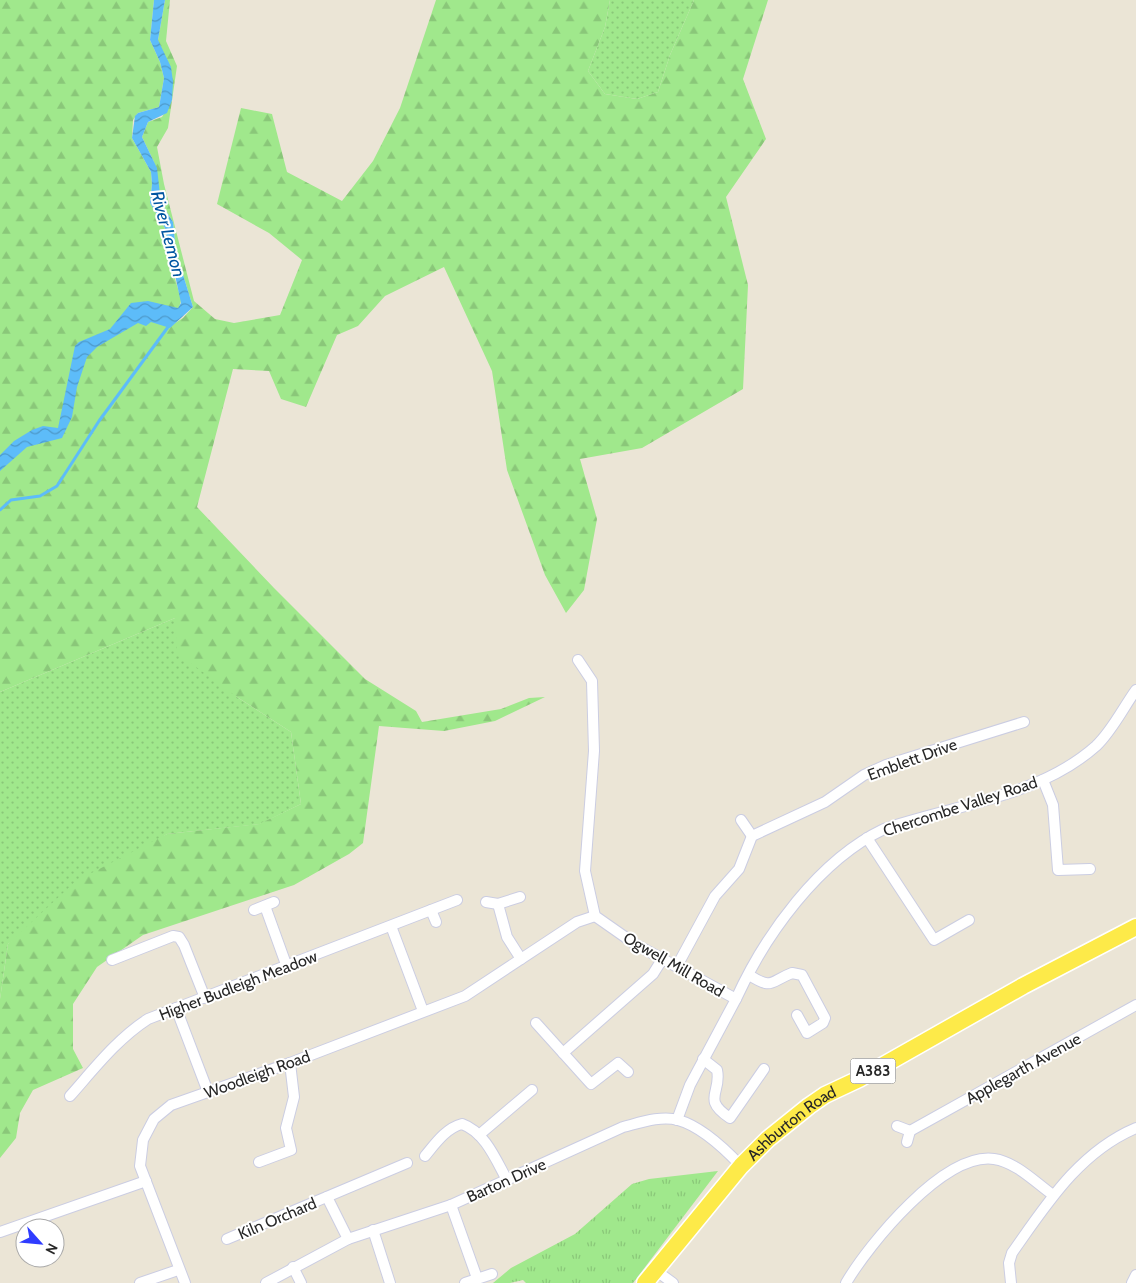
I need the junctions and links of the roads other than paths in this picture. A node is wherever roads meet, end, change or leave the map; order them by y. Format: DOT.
graph roads {
  1 [pos="578,660"];
  2 [pos="1134,696"];
  3 [pos="1024,722"];
  4 [pos="1043,780"];
  5 [pos="741,820"];
  6 [pos="752,836"];
  7 [pos="867,838"];
  8 [pos="1090,869"];
  9 [pos="520,897"];
  10 [pos="457,900"];
  11 [pos="486,902"];
  12 [pos="498,904"];
  13 [pos="254,910"];
  14 [pos="431,910"];
  15 [pos="595,916"];
  16 [pos="969,920"];
  17 [pos="436,922"];
  18 [pos="391,926"];
  19 [pos="1136,927"];
  20 [pos="663,958"];
  21 [pos="521,959"];
  22 [pos="112,960"];
  23 [pos="677,966"];
  24 [pos="287,967"];
  25 [pos="749,975"];
  26 [pos="204,998"];
  27 [pos="736,1000"];
  28 [pos="1136,1005"];
  29 [pos="176,1008"];
  30 [pos="423,1011"];
  31 [pos="797,1015"];
  32 [pos="536,1023"];
  33 [pos="562,1053"];
  34 [pos="703,1059"];
  35 [pos="290,1063"];
  36 [pos="764,1069"];
  37 [pos="628,1072"];
  38 [pos="532,1090"];
  39 [pos="208,1092"];
  40 [pos="70,1096"];
  41 [pos="677,1120"];
  42 [pos="897,1126"];
  43 [pos="1136,1128"];
  44 [pos="910,1131"];
  45 [pos="479,1135"];
  46 [pos="907,1142"];
  47 [pos="422,1158"];
  48 [pos="259,1162"];
  49 [pos="407,1163"];
  50 [pos="741,1166"];
  51 [pos="507,1180"];
  52 [pos="146,1181"];
  53 [pos="1053,1195"];
  54 [pos="327,1198"];
  55 [pos="452,1205"];
  56 [pos="373,1230"];
  57 [pos="0,1232"];
  58 [pos="227,1239"];
  59 [pos="348,1239"];
  60 [pos="292,1267"];
  61 [pos="178,1270"];
  62 [pos="492,1274"];
  63 [pos="1136,1276"];
  64 [pos="650,1277"];
  65 [pos="477,1278"];
  66 [pos="140,1283"];
  67 [pos="185,1283"];
  68 [pos="266,1283"];
  69 [pos="300,1283"];
  70 [pos="390,1283"];
  71 [pos="466,1283"];
  72 [pos="673,1283"];
  73 [pos="846,1283"];
  74 [pos="1011,1283"];
  75 [pos="1132,1283"];
  1 -- 15 [label="street"];
  2 -- 4 [label="street, Chercombe Valley Road"];
  3 -- 6 [label="street, Emblett Drive"];
  4 -- 7 [label="street, Chercombe Valley Road"];
  4 -- 8 [label="street"];
  5 -- 6 [label="street"];
  6 -- 23 [label="street"];
  7 -- 16 [label="street"];
  7 -- 25 [label="street, Chercombe Valley Road"];
  9 -- 12 [label="street"];
  10 -- 14 [label="street, Higher Budleigh Meadow"];
  11 -- 12 [label="street"];
  12 -- 21 [label="street"];
  13 -- 24 [label="street"];
  14 -- 17 [label="street"];
  14 -- 18 [label="street, Higher Budleigh Meadow"];
  15 -- 20 [label="street, Ogwell Mill Road"];
  15 -- 21 [label="street, Woodleigh Road"];
  18 -- 24 [label="street, Higher Budleigh Meadow"];
  18 -- 30 [label="street"];
  19 -- 50 [label="main road, Ashburton Road / A383"];
  20 -- 23 [label="street, Ogwell Mill Road"];
  20 -- 33 [label="street"];
  21 -- 30 [label="street, Woodleigh Road"];
  22 -- 26 [label="street"];
  23 -- 27 [label="street, Ogwell Mill Road"];
  24 -- 26 [label="street, Higher Budleigh Meadow"];
  25 -- 27 [label="street, Chercombe Valley Road"];
  25 -- 31 [label="street"];
  26 -- 29 [label="street, Higher Budleigh Meadow"];
  27 -- 34 [label="street, Ogwell Mill Road"];
  28 -- 44 [label="street, Applegarth Avenue"];
  29 -- 39 [label="street"];
  29 -- 40 [label="street, Higher Budleigh Meadow"];
  30 -- 35 [label="street, Woodleigh Road"];
  32 -- 33 [label="street"];
  33 -- 37 [label="street"];
  34 -- 36 [label="street"];
  34 -- 41 [label="street, Ogwell Mill Road"];
  35 -- 39 [label="street, Woodleigh Road"];
  35 -- 48 [label="street"];
  38 -- 45 [label="street"];
  39 -- 52 [label="street, Woodleigh Road"];
  41 -- 50 [label="street, Barton Drive"];
  41 -- 51 [label="street, Barton Drive"];
  42 -- 44 [label="street"];
  43 -- 53 [label="street"];
  44 -- 46 [label="street"];
  45 -- 47 [label="street"];
  45 -- 51 [label="street"];
  49 -- 54 [label="street, Kiln Orchard"];
  50 -- 64 [label="main road, Ashburton Road / A383"];
  51 -- 55 [label="street, Barton Drive"];
  52 -- 57 [label="street"];
  52 -- 61 [label="street, Woodleigh Road"];
  53 -- 73 [label="street"];
  53 -- 74 [label="street"];
  54 -- 58 [label="street, Kiln Orchard"];
  54 -- 59 [label="street, Kiln Orchard"];
  55 -- 56 [label="street, Barton Drive"];
  55 -- 65 [label="street"];
  56 -- 59 [label="street, Barton Drive"];
  56 -- 70 [label="street"];
  59 -- 60 [label="street, Barton Drive"];
  60 -- 68 [label="street, Barton Drive"];
  60 -- 69 [label="street"];
  61 -- 66 [label="street"];
  61 -- 67 [label="street, Woodleigh Road"];
  62 -- 65 [label="street"];
  63 -- 75 [label="street"];
  64 -- 72 [label="street"];
  65 -- 71 [label="street"];
}
